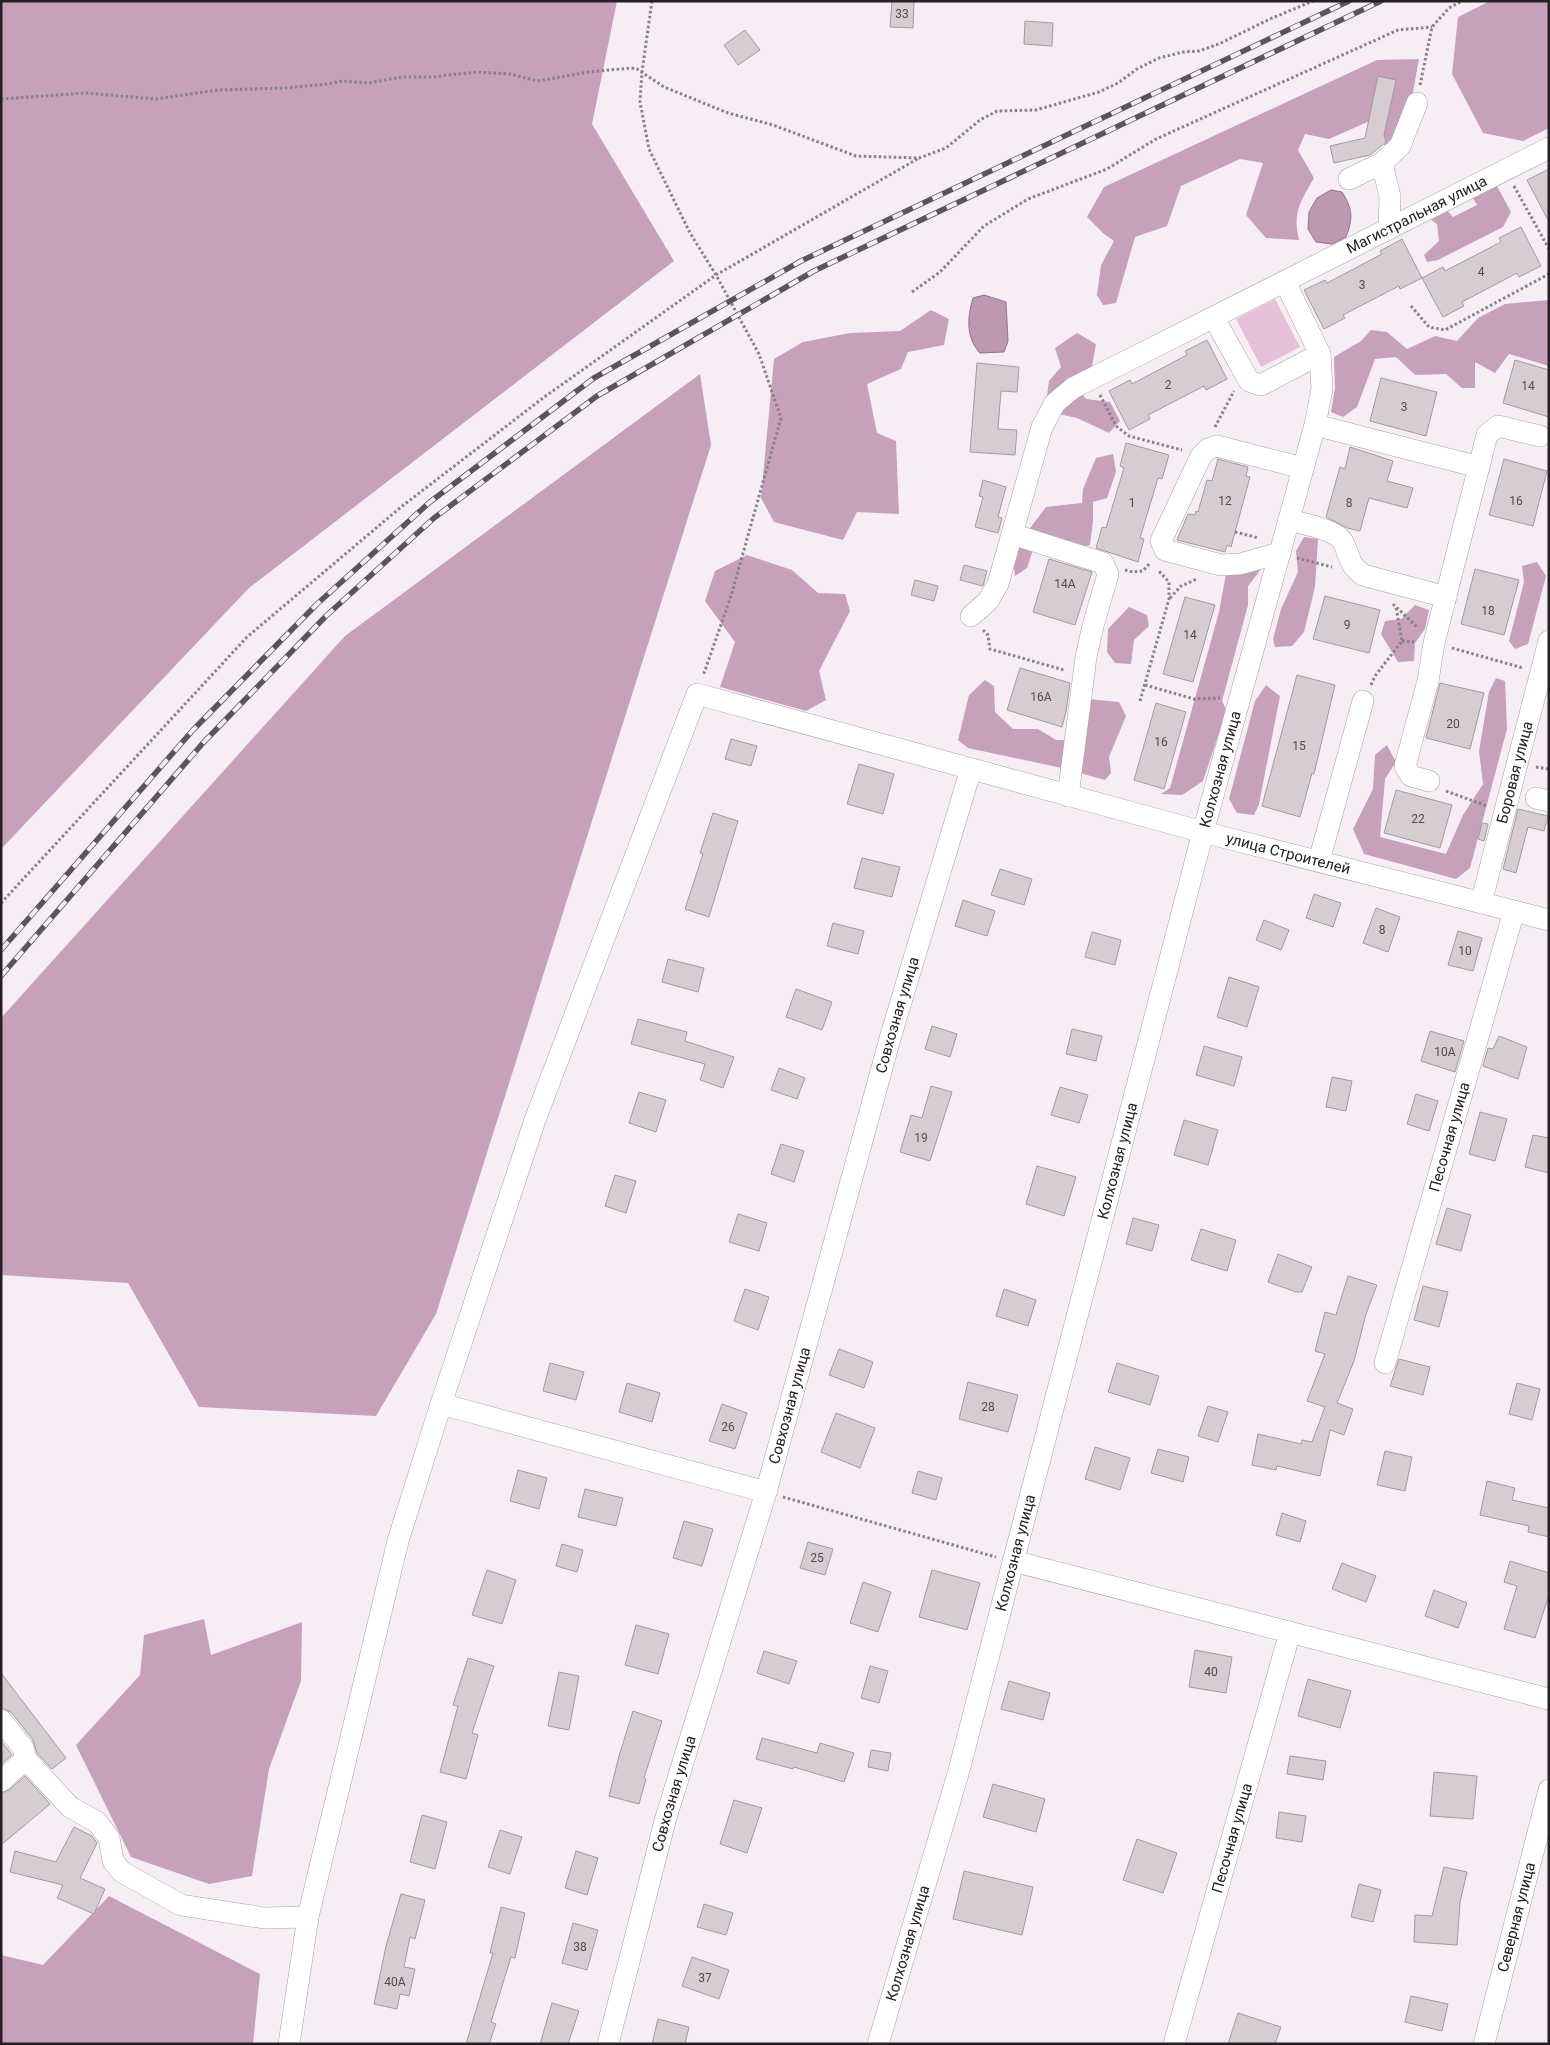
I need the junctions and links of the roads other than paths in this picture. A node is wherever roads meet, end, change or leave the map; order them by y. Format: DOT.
graph roads {
  1 [pos="1417,103"];
  2 [pos="1549,148"];
  3 [pos="1382,163"];
  4 [pos="1348,179"];
  5 [pos="1389,229"];
  6 [pos="1285,282"];
  7 [pos="1214,318"];
  8 [pos="1320,354"];
  9 [pos="1315,425"];
  10 [pos="1540,436"];
  11 [pos="1479,467"];
  12 [pos="1303,468"];
  13 [pos="1289,520"];
  14 [pos="1012,534"];
  15 [pos="1280,553"];
  16 [pos="1446,597"];
  17 [pos="977,624"];
  18 [pos="1549,641"];
  19 [pos="1362,701"];
  20 [pos="971,769"];
  21 [pos="1429,781"];
  22 [pos="1068,796"];
  23 [pos="1204,832"];
  24 [pos="1319,862"];
  25 [pos="1481,902"];
  26 [pos="1514,912"];
  27 [pos="1549,920"];
  28 [pos="1386,1364"];
  29 [pos="441,1404"];
  30 [pos="766,1492"];
  31 [pos="1013,1562"];
  32 [pos="1290,1632"];
  33 [pos="1549,1699"];
  34 [pos="1,1720"];
  35 [pos="26,1759"];
  36 [pos="1,1781"];
  37 [pos="1549,1790"];
  38 [pos="308,1917"];
  39 [pos="289,2044"];
  40 [pos="608,2044"];
  41 [pos="878,2044"];
  42 [pos="1174,2044"];
  43 [pos="1484,2044"];
  1 -- 3 [label="street"];
  2 -- 5 [label="street, Магистральная улица"];
  3 -- 4 [label="street"];
  3 -- 5 [label="street"];
  5 -- 6 [label="street, Магистральная улица"];
  6 -- 7 [label="street, Магистральная улица"];
  6 -- 8 [label="street, Колхозная улица"];
  7 -- 8 [label="street"];
  7 -- 14 [label="street, Магистральная улица"];
  8 -- 9 [label="street, Колхозная улица"];
  9 -- 11 [label="street"];
  9 -- 12 [label="street, Колхозная улица"];
  10 -- 11 [label="street"];
  11 -- 16 [label="street"];
  12 -- 13 [label="street, Колхозная улица"];
  12 -- 15 [label="street"];
  13 -- 15 [label="street, Колхозная улица"];
  13 -- 16 [label="street"];
  14 -- 17 [label="street, Магистральная улица"];
  14 -- 22 [label="street"];
  15 -- 23 [label="street, Колхозная улица"];
  16 -- 21 [label="street"];
  18 -- 25 [label="street, Боровая улица"];
  19 -- 24 [label="street"];
  20 -- 22 [label="street, улица Строителей"];
  20 -- 29 [label="street, улица Строителей"];
  20 -- 30 [label="street, Совхозная улица"];
  22 -- 23 [label="street, улица Строителей"];
  23 -- 24 [label="street, улица Строителей"];
  23 -- 31 [label="street, Колхозная улица"];
  24 -- 25 [label="street, улица Строителей"];
  25 -- 26 [label="street, улица Строителей"];
  26 -- 27 [label="street, улица Строителей"];
  26 -- 28 [label="street, Песочная улица"];
  29 -- 30 [label="street"];
  29 -- 38 [label="street"];
  30 -- 40 [label="street, Совхозная улица"];
  31 -- 32 [label="street"];
  31 -- 41 [label="street, Колхозная улица"];
  32 -- 33 [label="street"];
  32 -- 42 [label="street, Песочная улица"];
  34 -- 35 [label="street"];
  35 -- 36 [label="street"];
  35 -- 38 [label="street"];
  37 -- 43 [label="street, Северная улица"];
  38 -- 39 [label="street"];
}
